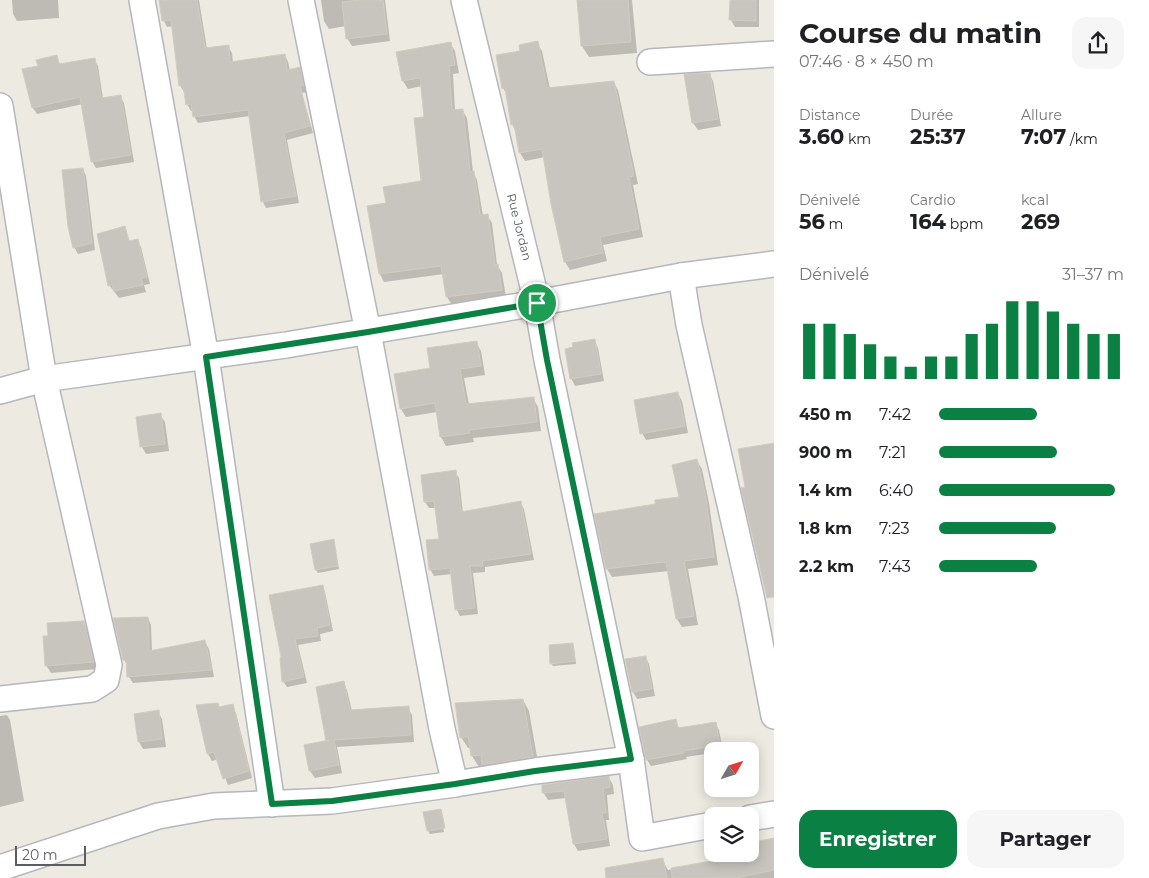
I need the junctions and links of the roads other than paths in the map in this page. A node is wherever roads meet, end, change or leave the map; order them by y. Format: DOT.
graph roads {
  1 [pos="142,0"];
  2 [pos="300,0"];
  3 [pos="464,0"];
  4 [pos="774,54"];
  5 [pos="650,62"];
  6 [pos="0,106"];
  7 [pos="774,264"];
  8 [pos="681,276"];
  9 [pos="537,303"];
  10 [pos="368,332"];
  11 [pos="206,357"];
  12 [pos="44,379"];
  13 [pos="0,391"];
  14 [pos="0,699"];
  15 [pos="774,716"];
  16 [pos="631,759"];
  17 [pos="455,784"];
  18 [pos="272,804"];
  19 [pos="774,814"];
  20 [pos="759,816"];
  21 [pos="704,826"];
  22 [pos="0,868"];
  1 -- 11 [label="street"];
  2 -- 10 [label="street"];
  3 -- 9 [label="street, Rue Jordan"];
  4 -- 5 [label="street"];
  6 -- 12 [label="street"];
  7 -- 8 [label="street"];
  8 -- 9 [label="street"];
  8 -- 15 [label="street"];
  9 -- 10 [label="street"];
  9 -- 16 [label="street, Rue Jordan"];
  10 -- 11 [label="street"];
  10 -- 17 [label="street"];
  11 -- 12 [label="street"];
  11 -- 18 [label="street"];
  12 -- 13 [label="street"];
  12 -- 14 [label="street"];
  16 -- 17 [label="street"];
  16 -- 21 [label="street, Rue Jordan"];
  17 -- 18 [label="street"];
  18 -- 22 [label="street"];
  19 -- 20 [label="street"];
}
